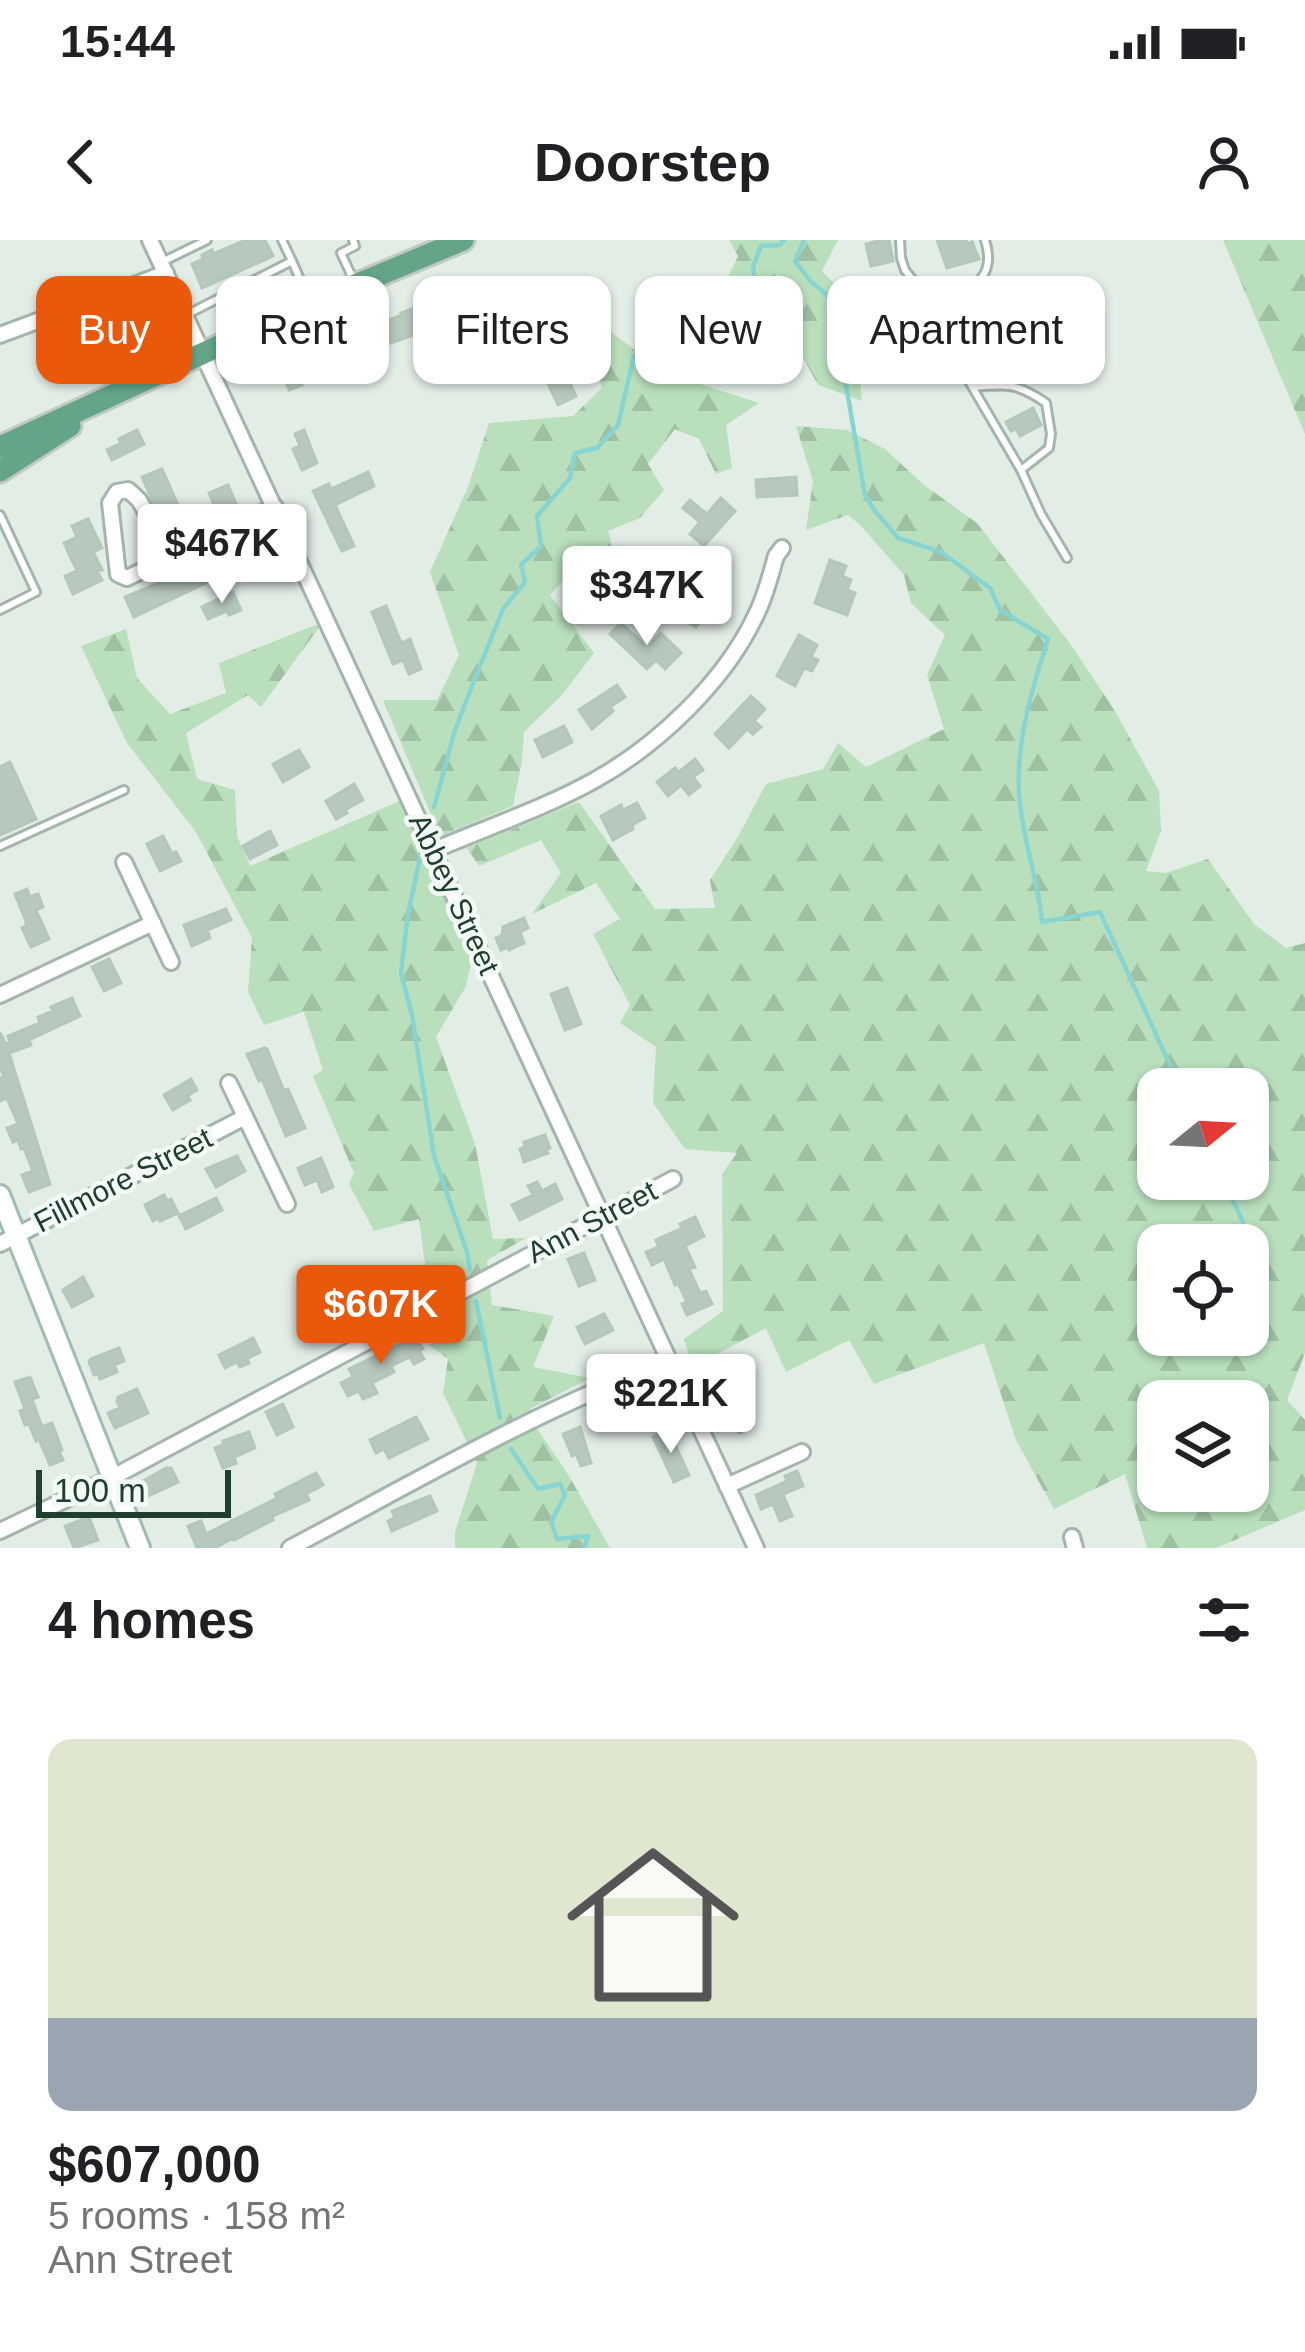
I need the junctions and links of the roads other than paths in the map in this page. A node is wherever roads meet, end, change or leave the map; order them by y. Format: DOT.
graph roads {
  1 [pos="150,240"];
  2 [pos="207,240"];
  3 [pos="282,240"];
  4 [pos="353,240"];
  5 [pos="463,240"];
  6 [pos="900,240"];
  7 [pos="985,240"];
  8 [pos="292,261"];
  9 [pos="164,268"];
  10 [pos="168,276"];
  11 [pos="298,276"];
  12 [pos="352,276"];
  13 [pos="375,276"];
  14 [pos="910,276"];
  15 [pos="984,276"];
  16 [pos="192,311"];
  17 [pos="192,327"];
  18 [pos="0,335"];
  19 [pos="216,347"];
  20 [pos="204,353"];
  21 [pos="970,384"];
  22 [pos="972,387"];
  23 [pos="104,399"];
  24 [pos="0,447"];
  25 [pos="1022,470"];
  26 [pos="0,471"];
  27 [pos="275,507"];
  28 [pos="0,514"];
  29 [pos="782,548"];
  30 [pos="165,559"];
  31 [pos="1066,559"];
  32 [pos="0,610"];
  33 [pos="124,790"];
  34 [pos="0,846"];
  35 [pos="434,850"];
  36 [pos="124,862"];
  37 [pos="153,923"];
  38 [pos="171,962"];
  39 [pos="0,995"];
  40 [pos="229,1083"];
  41 [pos="245,1117"];
  42 [pos="673,1179"];
  43 [pos="0,1195"];
  44 [pos="287,1204"];
  45 [pos="602,1219"];
  46 [pos="8,1240"];
  47 [pos="669,1361"];
  48 [pos="802,1452"];
  49 [pos="113,1477"];
  50 [pos="728,1486"];
  51 [pos="0,1531"];
  52 [pos="140,1548"];
  53 [pos="290,1548"];
  54 [pos="757,1548"];
  1 -- 9 [label="street, Abbey Street"];
  2 -- 9 [label="lane"];
  3 -- 8 [label="lane"];
  4 -- 12 [label="lane"];
  5 -- 13 [label="main road"];
  6 -- 14 [label="lane"];
  7 -- 15 [label="lane"];
  8 -- 11 [label="lane"];
  8 -- 16 [label="lane"];
  9 -- 10 [label="street, Abbey Street"];
  9 -- 18 [label="street"];
  17 -- 20 [label="street, Abbey Street"];
  19 -- 20 [label="main road"];
  20 -- 23 [label="main road"];
  20 -- 27 [label="street, Abbey Street"];
  21 -- 22 [label="lane"];
  22 -- 25 [label="lane"];
  22 -- 25 [label="lane"];
  23 -- 24 [label="main road"];
  23 -- 26 [label="main road"];
  25 -- 31 [label="lane"];
  27 -- 30 [label="street"];
  27 -- 35 [label="street, Abbey Street"];
  28 -- 32 [label="lane"];
  29 -- 35 [label="street"];
  30 -- 30 [label="street"];
  33 -- 34 [label="lane"];
  35 -- 45 [label="street, Abbey Street"];
  36 -- 37 [label="street"];
  37 -- 38 [label="street"];
  37 -- 39 [label="street"];
  40 -- 41 [label="street"];
  41 -- 44 [label="street"];
  41 -- 46 [label="street, Fillmore Street"];
  42 -- 45 [label="street, Ann Street"];
  43 -- 46 [label="main road"];
  45 -- 47 [label="street, Abbey Street"];
  45 -- 49 [label="street, Ann Street"];
  46 -- 49 [label="main road"];
  47 -- 50 [label="street, Abbey Street"];
  47 -- 53 [label="street"];
  48 -- 50 [label="street"];
  49 -- 51 [label="street, Ann Street"];
  49 -- 52 [label="main road"];
  50 -- 54 [label="street, Abbey Street"];
}
